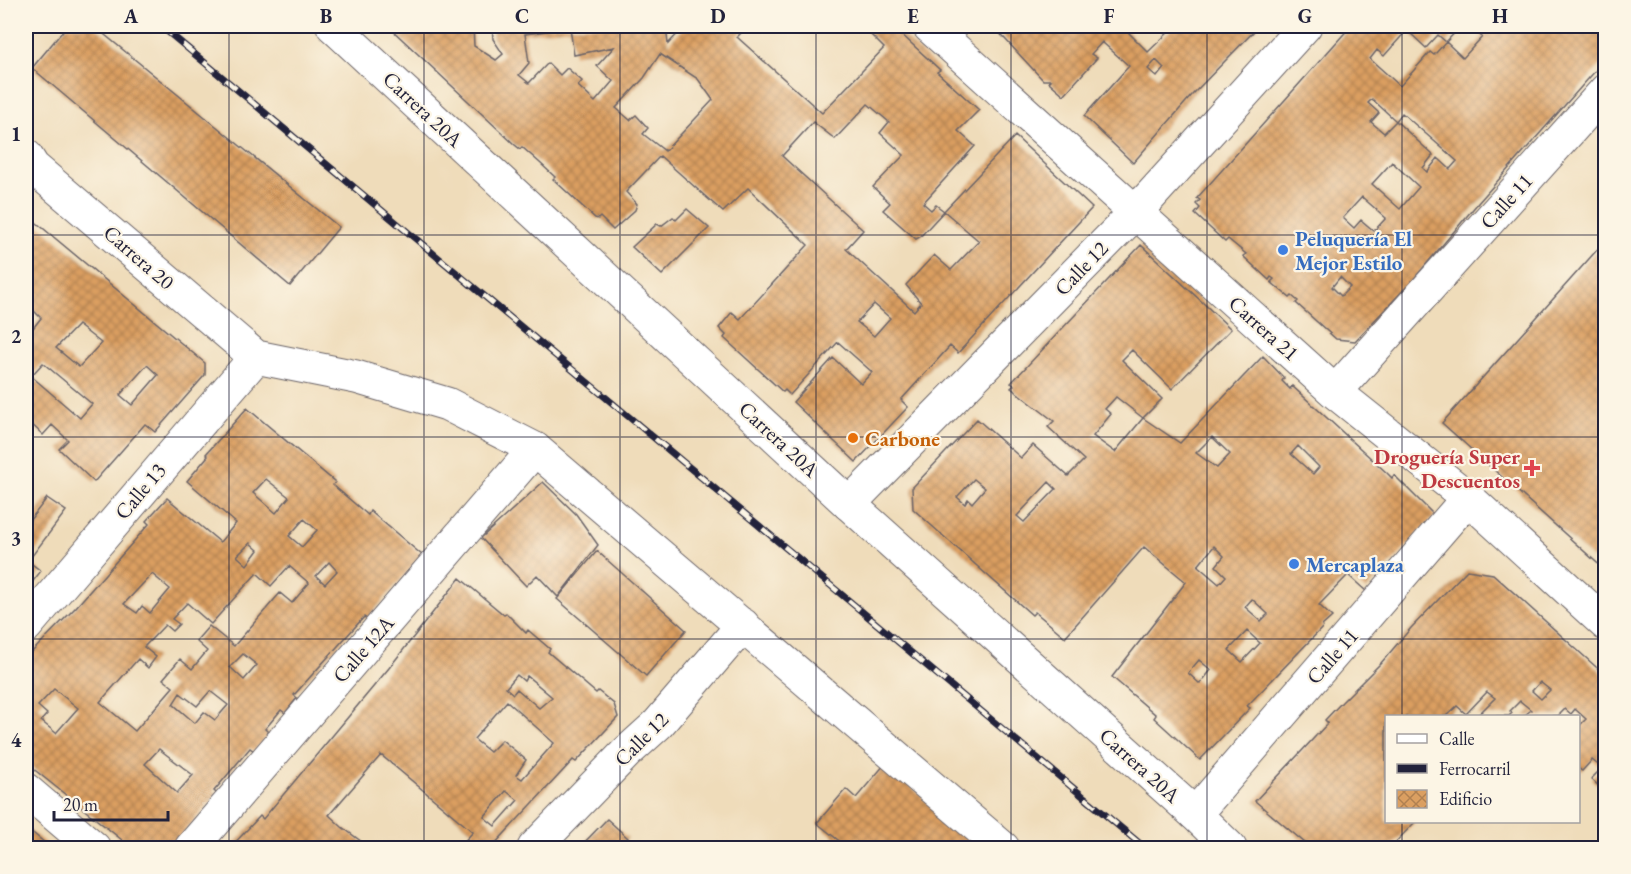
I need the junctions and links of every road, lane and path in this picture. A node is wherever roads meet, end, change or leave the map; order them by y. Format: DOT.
graph roads {
  1 [pos="333,26"];
  2 [pos="929,26"];
  3 [pos="1305,26"];
  4 [pos="1605,90"];
  5 [pos="26,156"];
  6 [pos="1136,212"];
  7 [pos="256,357"];
  8 [pos="1335,392"];
  9 [pos="535,449"];
  10 [pos="1468,498"];
  11 [pos="849,504"];
  12 [pos="1605,624"];
  13 [pos="743,625"];
  14 [pos="26,626"];
  15 [pos="26,790"];
  16 [pos="1195,814"];
  17 [pos="94,849"];
  18 [pos="191,849"];
  19 [pos="534,849"];
  20 [pos="1003,849"];
  21 [pos="1230,849"];
  1 -- 11 [label="street, Carrera 20A"];
  2 -- 6 [label="street, Carrera 21"];
  3 -- 6 [label="street, Calle 12"];
  4 -- 8 [label="street, Calle 11"];
  5 -- 7 [label="street, Carrera 20"];
  6 -- 8 [label="street, Carrera 21"];
  6 -- 11 [label="street, Calle 12"];
  7 -- 9 [label="street"];
  7 -- 14 [label="street, Calle 13"];
  8 -- 10 [label="street, Carrera 21"];
  9 -- 13 [label="street"];
  9 -- 18 [label="street, Calle 12A"];
  10 -- 12 [label="street, Carrera 21"];
  10 -- 16 [label="street, Calle 11"];
  11 -- 16 [label="street, Carrera 20A"];
  13 -- 19 [label="street, Calle 12"];
  13 -- 20 [label="street"];
  15 -- 17 [label="street"];
  16 -- 21 [label="street, Carrera 20A"];
}
